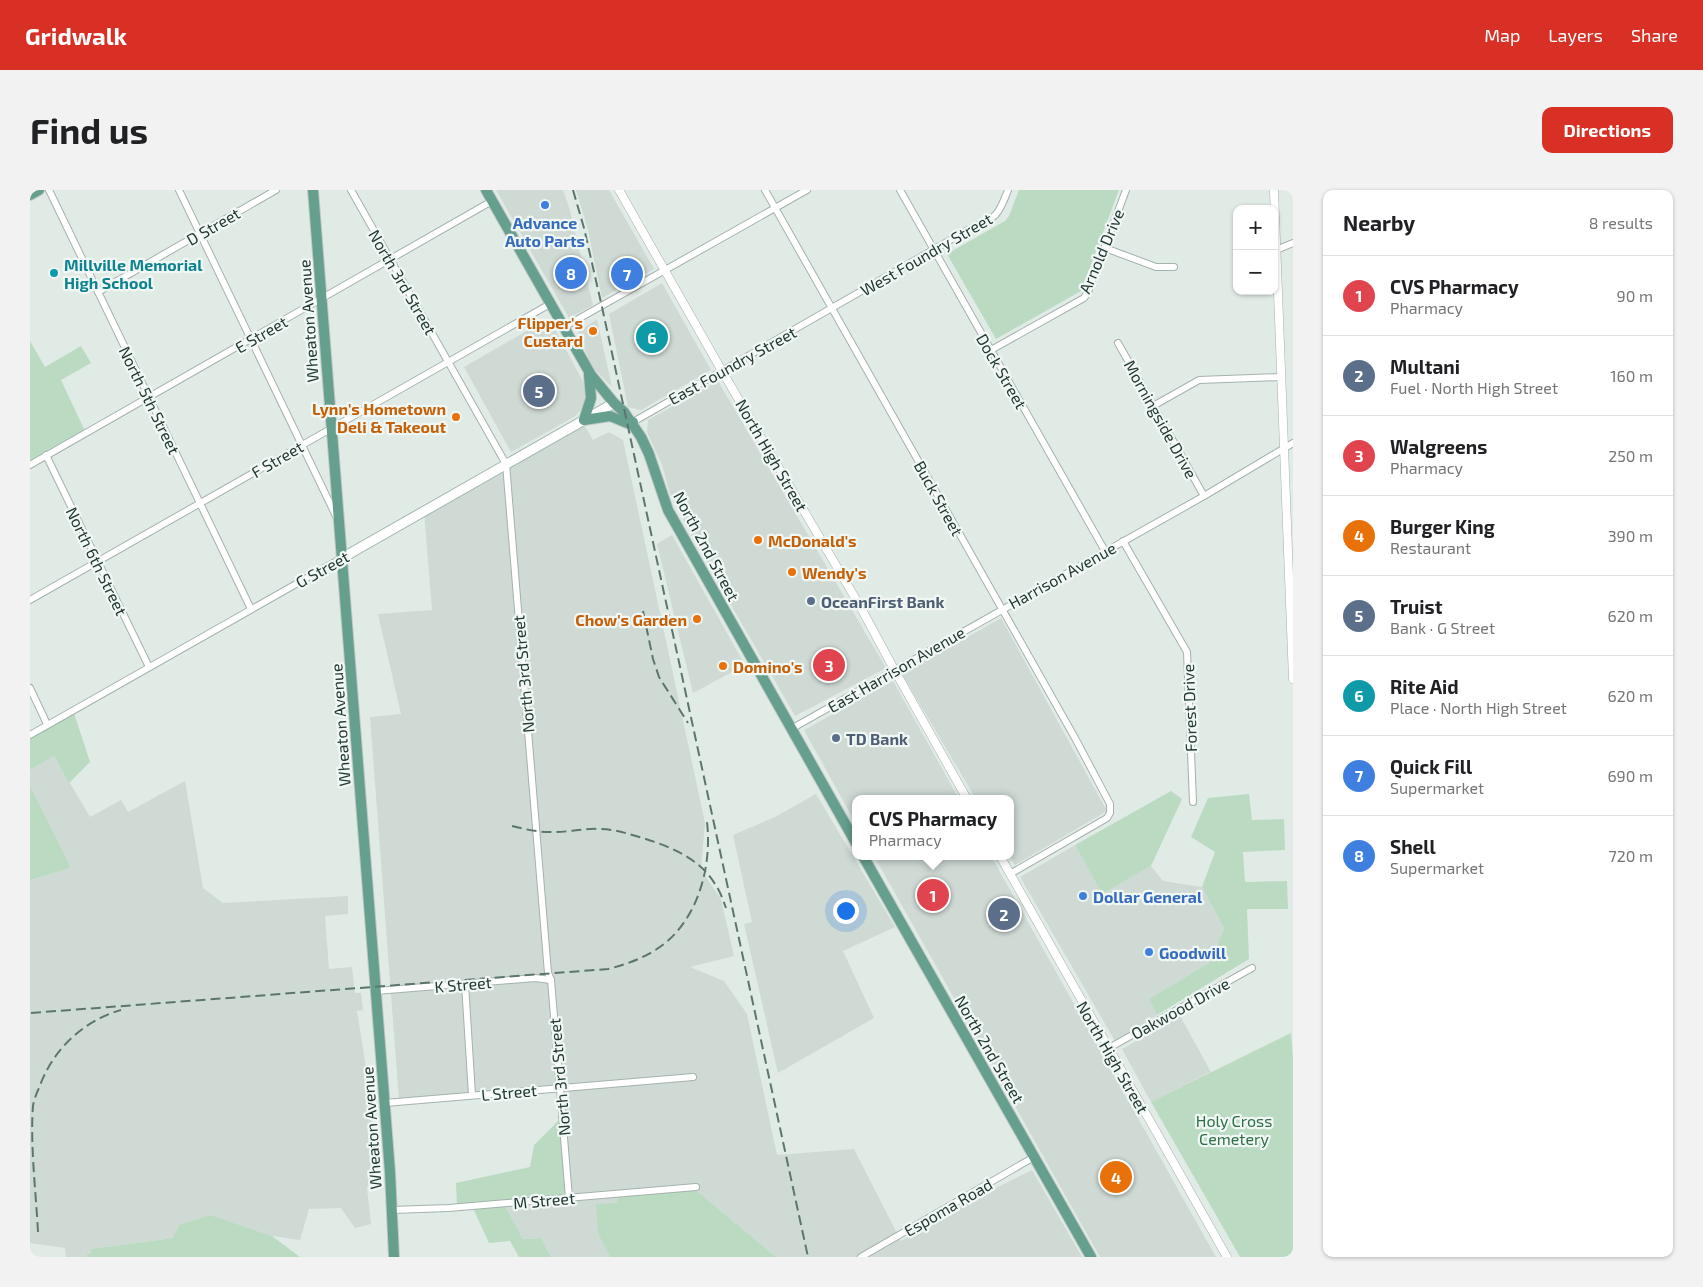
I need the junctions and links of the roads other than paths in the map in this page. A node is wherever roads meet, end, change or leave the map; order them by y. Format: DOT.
graph roads {
  1 [pos="39,190"];
  2 [pos="49,190"];
  3 [pos="179,190"];
  4 [pos="276,190"];
  5 [pos="313,190"];
  6 [pos="350,190"];
  7 [pos="486,190"];
  8 [pos="620,190"];
  9 [pos="765,190"];
  10 [pos="807,190"];
  11 [pos="900,190"];
  12 [pos="1008,190"];
  13 [pos="1126,190"];
  14 [pos="1274,190"];
  15 [pos="30,195"];
  16 [pos="492,201"];
  17 [pos="1274,205"];
  18 [pos="775,208"];
  19 [pos="200,233"];
  20 [pos="1293,244"];
  21 [pos="1105,248"];
  22 [pos="1278,249"];
  23 [pos="934,250"];
  24 [pos="390,260"];
  25 [pos="1174,267"];
  26 [pos="665,270"];
  27 [pos="98,292"];
  28 [pos="1278,295"];
  29 [pos="322,299"];
  30 [pos="550,304"];
  31 [pos="832,308"];
  32 [pos="564,327"];
  33 [pos="251,340"];
  34 [pos="1118,343"];
  35 [pos="991,350"];
  36 [pos="448,362"];
  37 [pos="722,370"];
  38 [pos="589,372"];
  39 [pos="1281,377"];
  40 [pos="149,398"];
  41 [pos="614,403"];
  42 [pos="1153,406"];
  43 [pos="584,420"];
  44 [pos="632,422"];
  45 [pos="332,428"];
  46 [pos="1293,443"];
  47 [pos="302,445"];
  48 [pos="1284,448"];
  49 [pos="46,455"];
  50 [pos="506,464"];
  51 [pos="30,465"];
  52 [pos="1204,496"];
  53 [pos="200,503"];
  54 [pos="339,520"];
  55 [pos="1123,541"];
  56 [pos="1105,552"];
  57 [pos="342,558"];
  58 [pos="98,561"];
  59 [pos="30,600"];
  60 [pos="251,609"];
  61 [pos="1001,609"];
  62 [pos="1292,650"];
  63 [pos="149,666"];
  64 [pos="895,671"];
  65 [pos="1293,679"];
  66 [pos="30,688"];
  67 [pos="48,724"];
  68 [pos="791,729"];
  69 [pos="30,734"];
  70 [pos="965,795"];
  71 [pos="1193,802"];
  72 [pos="852,835"];
  73 [pos="865,860"];
  74 [pos="1002,860"];
  75 [pos="1010,874"];
  76 [pos="1252,968"];
  77 [pos="551,980"];
  78 [pos="464,984"];
  79 [pos="376,991"];
  80 [pos="1108,1048"];
  81 [pos="693,1077"];
  82 [pos="560,1088"];
  83 [pos="472,1096"];
  84 [pos="385,1103"];
  85 [pos="1034,1157"];
  86 [pos="696,1187"];
  87 [pos="569,1198"];
  88 [pos="392,1210"];
  89 [pos="394,1257"];
  90 [pos="862,1257"];
  91 [pos="1091,1257"];
  92 [pos="1227,1257"];
  1 -- 15 [label="main road"];
  2 -- 27 [label="street, North 5th Street"];
  3 -- 19 [label="street"];
  4 -- 19 [label="street, D Street"];
  5 -- 29 [label="main road, Wheaton Avenue"];
  6 -- 24 [label="street, North 3rd Street"];
  7 -- 16 [label="main road, North 2nd Street"];
  8 -- 26 [label="street, North High Street"];
  9 -- 18 [label="street, Buck Street"];
  10 -- 18 [label="street"];
  11 -- 23 [label="street, Dock Street"];
  12 -- 23 [label="street, West Foundry Street"];
  13 -- 21 [label="street, Arnold Drive"];
  14 -- 17 [label="street"];
  16 -- 24 [label="street, E Street"];
  16 -- 30 [label="main road, North 2nd Street"];
  18 -- 26 [label="street"];
  18 -- 31 [label="street, Buck Street"];
  19 -- 27 [label="street, D Street"];
  19 -- 33 [label="street"];
  20 -- 22 [label="street"];
  21 -- 25 [label="street"];
  21 -- 35 [label="street, Arnold Drive"];
  23 -- 31 [label="street, West Foundry Street"];
  23 -- 35 [label="street, Dock Street"];
  24 -- 29 [label="street, E Street"];
  24 -- 36 [label="street, North 3rd Street"];
  26 -- 32 [label="street"];
  26 -- 37 [label="street, North High Street"];
  27 -- 40 [label="street, North 5th Street"];
  28 -- 39 [label="street"];
  29 -- 33 [label="street, E Street"];
  29 -- 45 [label="main road, Wheaton Avenue"];
  30 -- 32 [label="main road, North 2nd Street"];
  30 -- 36 [label="street, F Street"];
  31 -- 37 [label="street, East Foundry Street"];
  31 -- 61 [label="street, Buck Street"];
  32 -- 38 [label="main road, North 2nd Street"];
  33 -- 40 [label="street, E Street"];
  33 -- 47 [label="street"];
  34 -- 42 [label="street, Morningside Drive"];
  35 -- 56 [label="street, Dock Street"];
  36 -- 45 [label="street, F Street"];
  36 -- 50 [label="street, North 3rd Street"];
  37 -- 44 [label="street, East Foundry Street"];
  37 -- 64 [label="street, North High Street"];
  38 -- 41 [label="main road, North 2nd Street"];
  38 -- 43 [label="main road"];
  39 -- 42 [label="street"];
  39 -- 48 [label="street"];
  40 -- 49 [label="street, E Street"];
  40 -- 53 [label="street, North 5th Street"];
  41 -- 43 [label="main road, G Street"];
  41 -- 44 [label="main road, North 2nd Street"];
  42 -- 52 [label="street, Morningside Drive"];
  43 -- 44 [label="main road"];
  43 -- 50 [label="main road, G Street"];
  44 -- 68 [label="main road, North 2nd Street"];
  45 -- 47 [label="street, F Street"];
  45 -- 54 [label="main road, Wheaton Avenue"];
  46 -- 48 [label="street, Harrison Avenue"];
  47 -- 53 [label="street, F Street"];
  47 -- 54 [label="street"];
  48 -- 52 [label="street, Harrison Avenue"];
  48 -- 62 [label="street"];
  49 -- 51 [label="street, E Street"];
  49 -- 58 [label="street, North 6th Street"];
  50 -- 57 [label="main road, G Street"];
  50 -- 77 [label="street, North 3rd Street"];
  52 -- 55 [label="street, Harrison Avenue"];
  53 -- 58 [label="street, F Street"];
  53 -- 60 [label="street, North 5th Street"];
  54 -- 57 [label="main road, Wheaton Avenue"];
  55 -- 56 [label="street, Harrison Avenue"];
  55 -- 71 [label="street, Forest Drive"];
  56 -- 61 [label="street, Harrison Avenue"];
  57 -- 60 [label="street, G Street"];
  57 -- 79 [label="main road, Wheaton Avenue"];
  58 -- 59 [label="street, F Street"];
  58 -- 63 [label="street, North 6th Street"];
  60 -- 63 [label="street, G Street"];
  61 -- 64 [label="street, East Harrison Avenue"];
  61 -- 75 [label="street, Buck Street"];
  62 -- 65 [label="street"];
  63 -- 67 [label="street, G Street"];
  64 -- 68 [label="street, East Harrison Avenue"];
  64 -- 70 [label="street, North High Street"];
  66 -- 67 [label="street"];
  67 -- 69 [label="street, G Street"];
  68 -- 72 [label="main road, North 2nd Street"];
  73 -- 85 [label="main road, North 2nd Street"];
  74 -- 75 [label="street, North High Street"];
  75 -- 80 [label="street, North High Street"];
  76 -- 80 [label="street, Oakwood Drive"];
  77 -- 78 [label="street, K Street"];
  77 -- 82 [label="street, North 3rd Street"];
  78 -- 79 [label="street, K Street"];
  78 -- 83 [label="street"];
  79 -- 84 [label="main road, Wheaton Avenue"];
  80 -- 92 [label="street, North High Street"];
  81 -- 82 [label="street, L Street"];
  82 -- 83 [label="street, L Street"];
  82 -- 87 [label="street, North 3rd Street"];
  83 -- 84 [label="street, L Street"];
  84 -- 88 [label="main road, Wheaton Avenue"];
  85 -- 90 [label="street, Espoma Road"];
  85 -- 91 [label="main road, North 2nd Street"];
  86 -- 87 [label="street, M Street"];
  87 -- 88 [label="street, M Street"];
  88 -- 89 [label="main road, Wheaton Avenue"];
}
